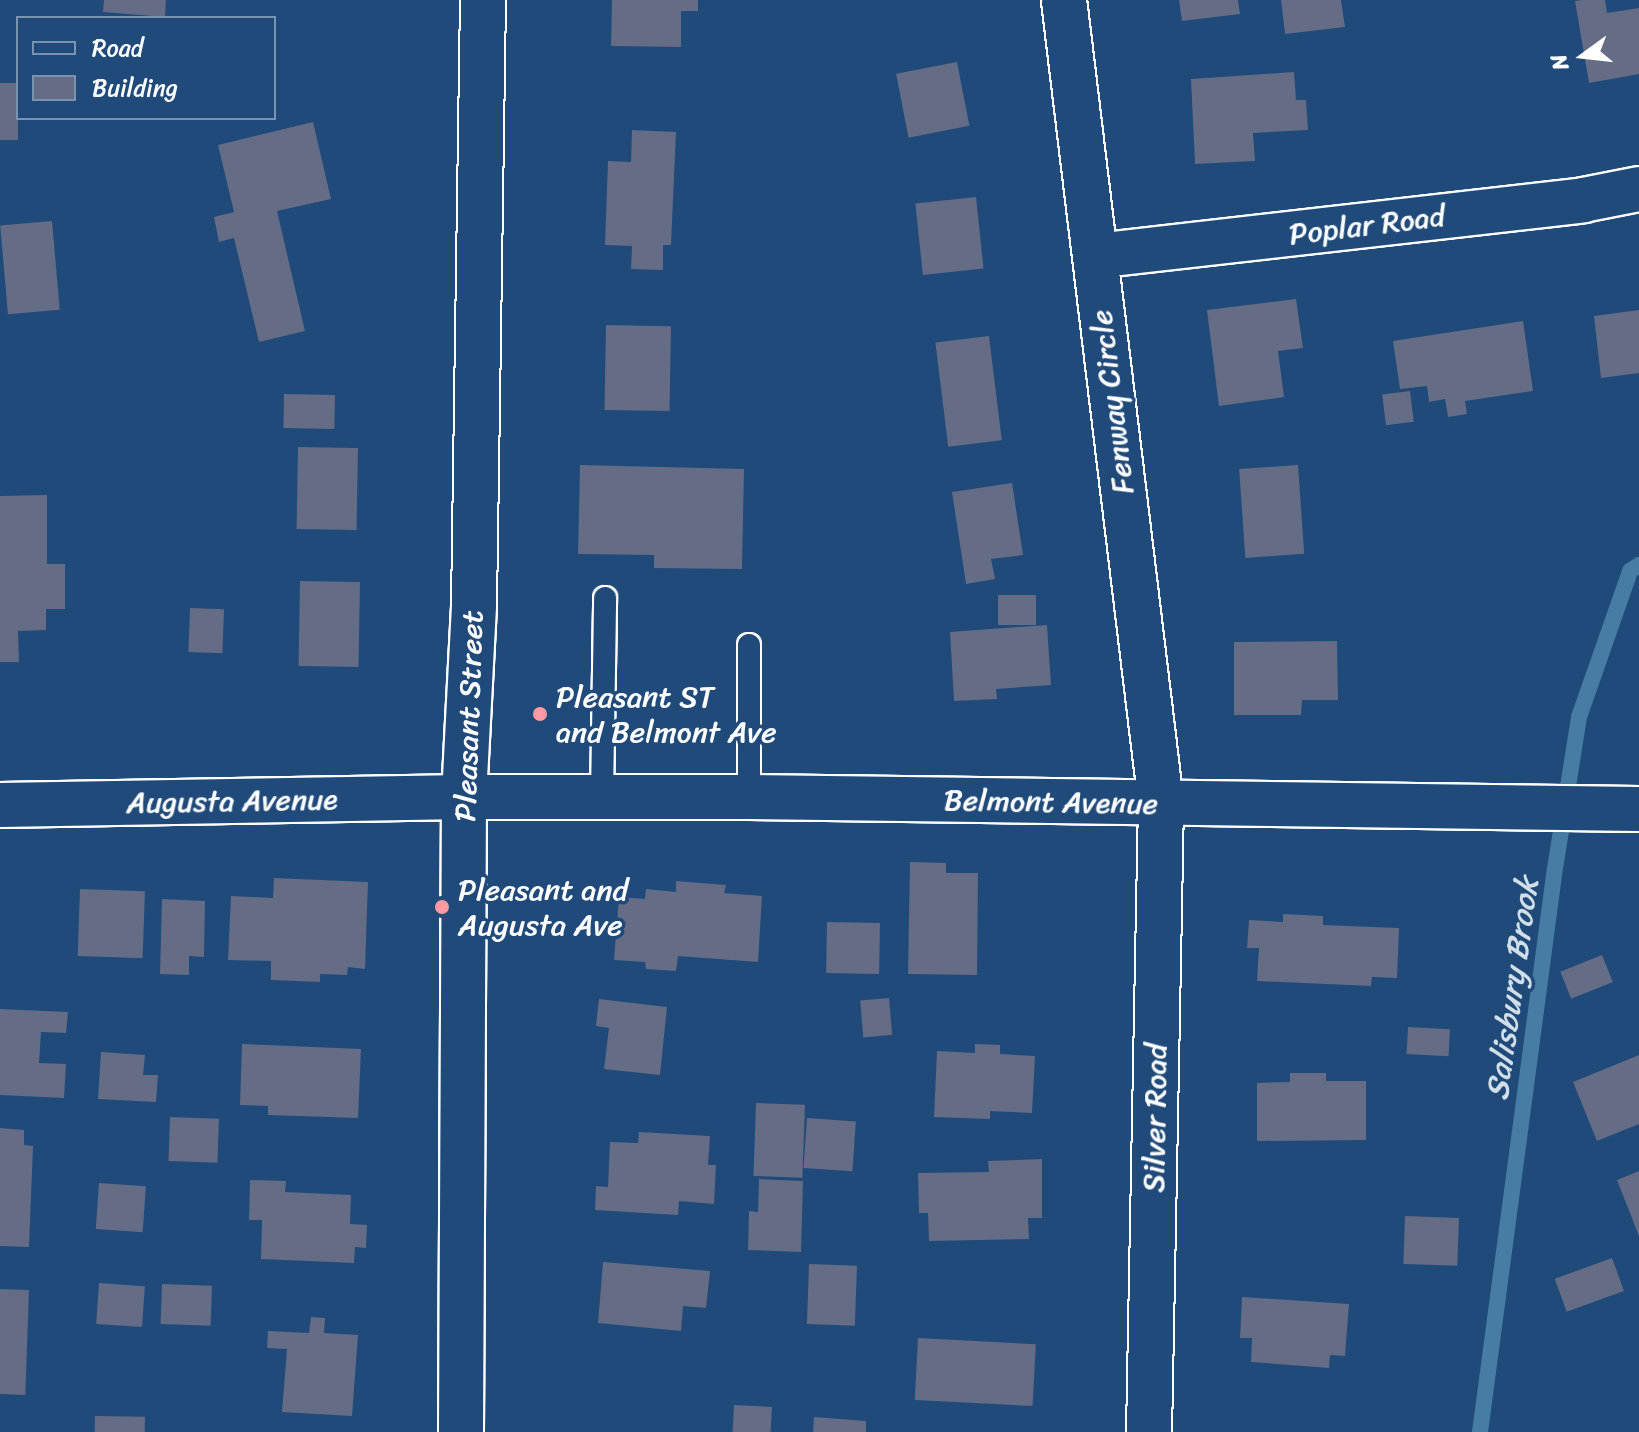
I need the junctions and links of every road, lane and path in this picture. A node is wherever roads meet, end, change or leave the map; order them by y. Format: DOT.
graph roads {
  1 [pos="483,0"];
  2 [pos="1064,0"];
  3 [pos="1639,189"];
  4 [pos="1095,256"];
  5 [pos="605,598"];
  6 [pos="749,645"];
  7 [pos="464,797"];
  8 [pos="602,797"];
  9 [pos="749,797"];
  10 [pos="1161,803"];
  11 [pos="0,805"];
  12 [pos="1639,809"];
  13 [pos="461,1432"];
  14 [pos="1149,1432"];
  1 -- 7 [label="street, Pleasant Street"];
  2 -- 4 [label="street, Fenway Circle"];
  3 -- 4 [label="street, Poplar Road"];
  4 -- 10 [label="street, Fenway Circle"];
  5 -- 8 [label="lane"];
  6 -- 9 [label="lane"];
  7 -- 8 [label="street, Belmont Avenue"];
  7 -- 11 [label="street, Augusta Avenue"];
  7 -- 13 [label="street, Pleasant Street"];
  8 -- 9 [label="street, Belmont Avenue"];
  9 -- 10 [label="street, Belmont Avenue"];
  10 -- 12 [label="street, Belmont Avenue"];
  10 -- 14 [label="street, Silver Road"];
}
